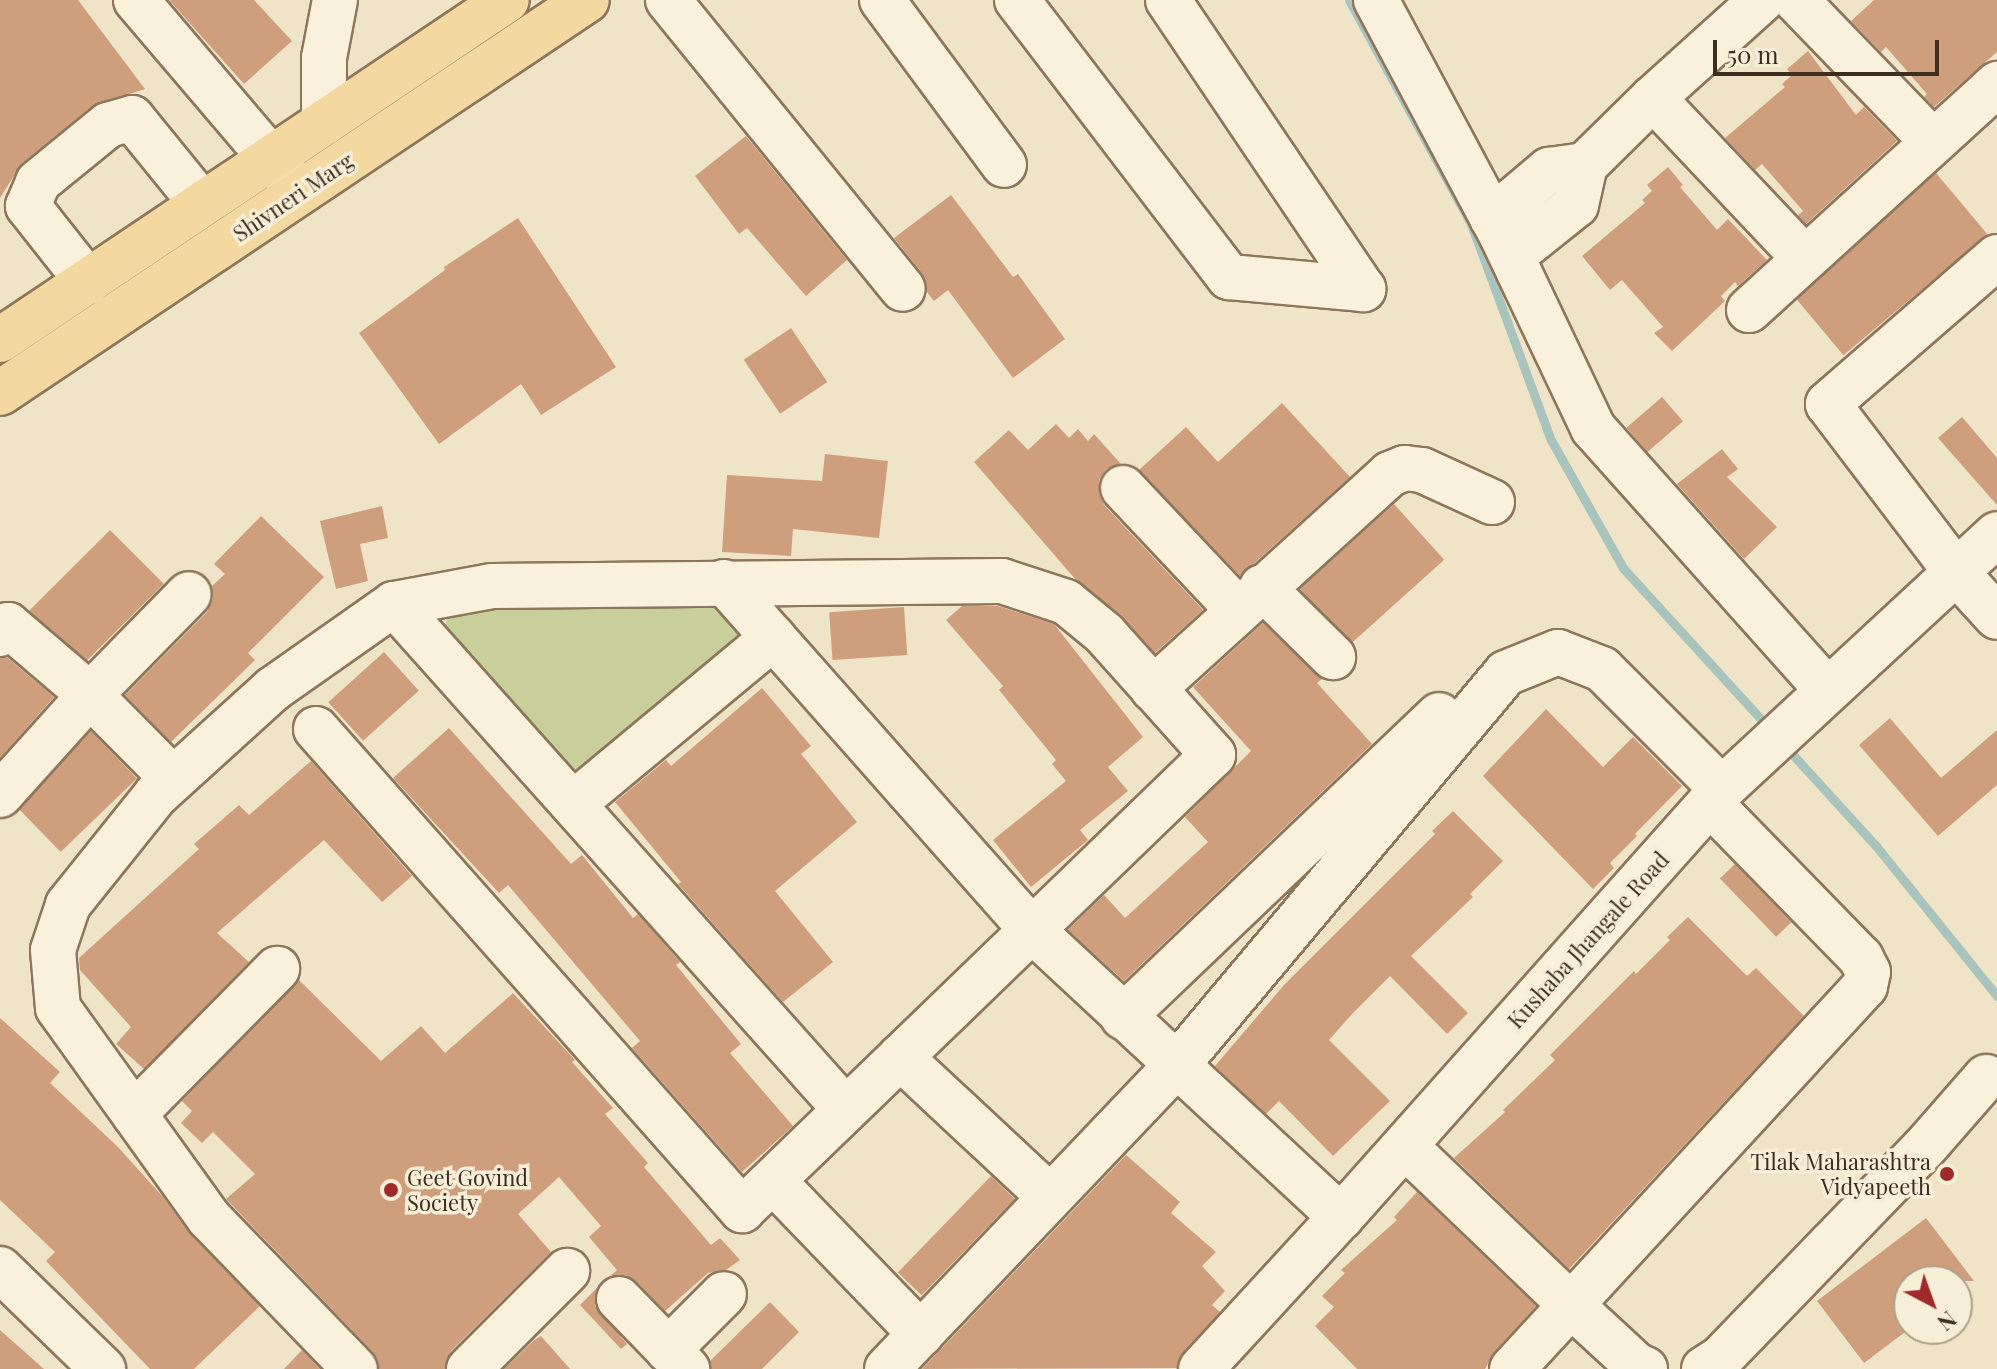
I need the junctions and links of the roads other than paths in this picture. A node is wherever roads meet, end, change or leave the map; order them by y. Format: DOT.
graph roads {
  1 [pos="136,0"];
  2 [pos="335,0"];
  3 [pos="507,0"];
  4 [pos="587,0"];
  5 [pos="668,0"];
  6 [pos="882,0"];
  7 [pos="1017,0"];
  8 [pos="1168,0"];
  9 [pos="1376,0"];
  10 [pos="1762,0"];
  11 [pos="1796,0"];
  12 [pos="1997,84"];
  13 [pos="1653,98"];
  14 [pos="324,123"];
  15 [pos="1933,142"];
  16 [pos="272,157"];
  17 [pos="1004,165"];
  18 [pos="1585,165"];
  19 [pos="299,193"];
  20 [pos="202,204"];
  21 [pos="1492,218"];
  22 [pos="1512,256"];
  23 [pos="1997,257"];
  24 [pos="1805,259"];
  25 [pos="88,282"];
  26 [pos="903,289"];
  27 [pos="1749,310"];
  28 [pos="0,340"];
  29 [pos="0,393"];
  30 [pos="1123,488"];
  31 [pos="1492,502"];
  32 [pos="1997,534"];
  33 [pos="1955,571"];
  34 [pos="724,582"];
  35 [pos="189,594"];
  36 [pos="1250,599"];
  37 [pos="394,604"];
  38 [pos="1997,617"];
  39 [pos="0,634"];
  40 [pos="773,638"];
  41 [pos="1333,657"];
  42 [pos="1153,689"];
  43 [pos="90,695"];
  44 [pos="1817,699"];
  45 [pos="1439,715"];
  46 [pos="316,729"];
  47 [pos="173,779"];
  48 [pos="1724,788"];
  49 [pos="0,795"];
  50 [pos="574,803"];
  51 [pos="1032,930"];
  52 [pos="277,969"];
  53 [pos="1123,1017"];
  54 [pos="900,1057"];
  55 [pos="1176,1066"];
  56 [pos="1986,1077"];
  57 [pos="846,1110"];
  58 [pos="134,1114"];
  59 [pos="1405,1146"];
  60 [pos="773,1181"];
  61 [pos="1050,1197"];
  62 [pos="1341,1217"];
  63 [pos="0,1269"];
  64 [pos="567,1271"];
  65 [pos="724,1294"];
  66 [pos="619,1299"];
  67 [pos="1571,1305"];
  68 [pos="921,1334"];
  69 [pos="678,1360"];
  70 [pos="103,1369"];
  71 [pos="355,1369"];
  72 [pos="469,1369"];
  73 [pos="887,1369"];
  74 [pos="1201,1369"];
  75 [pos="1512,1369"];
  76 [pos="1645,1369"];
  77 [pos="1704,1369"];
  1 -- 16 [label="street"];
  2 -- 14 [label="street"];
  3 -- 14 [label="main road, Shivneri Marg"];
  4 -- 19 [label="main road, Shivneri Marg"];
  5 -- 26 [label="street"];
  6 -- 17 [label="street"];
  7 -- 8 [label="street"];
  9 -- 21 [label="street"];
  10 -- 13 [label="street"];
  11 -- 15 [label="street"];
  12 -- 15 [label="street"];
  13 -- 18 [label="street"];
  13 -- 24 [label="street"];
  14 -- 16 [label="main road, Shivneri Marg"];
  15 -- 24 [label="street"];
  16 -- 19 [label="street"];
  16 -- 20 [label="main road, Shivneri Marg"];
  18 -- 21 [label="street"];
  18 -- 22 [label="street"];
  19 -- 29 [label="main road, Shivneri Marg"];
  20 -- 25 [label="main road, Shivneri Marg"];
  20 -- 25 [label="street"];
  21 -- 22 [label="street"];
  22 -- 44 [label="street"];
  23 -- 33 [label="street"];
  24 -- 27 [label="street"];
  25 -- 28 [label="main road, Shivneri Marg"];
  30 -- 36 [label="street"];
  31 -- 36 [label="street"];
  32 -- 33 [label="street, Kushaba Jhangale Road"];
  33 -- 38 [label="street"];
  33 -- 44 [label="street, Kushaba Jhangale Road"];
  34 -- 37 [label="street"];
  34 -- 40 [label="street"];
  34 -- 42 [label="street"];
  35 -- 43 [label="street"];
  36 -- 41 [label="street"];
  36 -- 42 [label="street"];
  37 -- 47 [label="street"];
  37 -- 50 [label="street"];
  39 -- 43 [label="street"];
  40 -- 50 [label="street"];
  40 -- 51 [label="street"];
  42 -- 51 [label="street"];
  43 -- 47 [label="street"];
  43 -- 49 [label="street"];
  44 -- 48 [label="street, Kushaba Jhangale Road"];
  45 -- 53 [label="street"];
  46 -- 60 [label="street"];
  47 -- 58 [label="street"];
  48 -- 55 [label="street"];
  48 -- 59 [label="street, Kushaba Jhangale Road"];
  48 -- 67 [label="street"];
  50 -- 57 [label="street"];
  51 -- 53 [label="street"];
  51 -- 54 [label="street"];
  52 -- 58 [label="street"];
  53 -- 55 [label="street"];
  54 -- 57 [label="street"];
  54 -- 61 [label="street"];
  55 -- 61 [label="street"];
  55 -- 62 [label="street"];
  56 -- 77 [label="street"];
  57 -- 60 [label="street"];
  58 -- 71 [label="street"];
  59 -- 62 [label="street, Kushaba Jhangale Road"];
  59 -- 67 [label="street"];
  60 -- 68 [label="street"];
  61 -- 68 [label="street"];
  62 -- 74 [label="street, Kushaba Jhangale Road"];
  63 -- 70 [label="street"];
  64 -- 72 [label="street"];
  65 -- 69 [label="street"];
  66 -- 69 [label="street"];
  67 -- 75 [label="street"];
  67 -- 76 [label="street"];
  68 -- 73 [label="street"];
}
